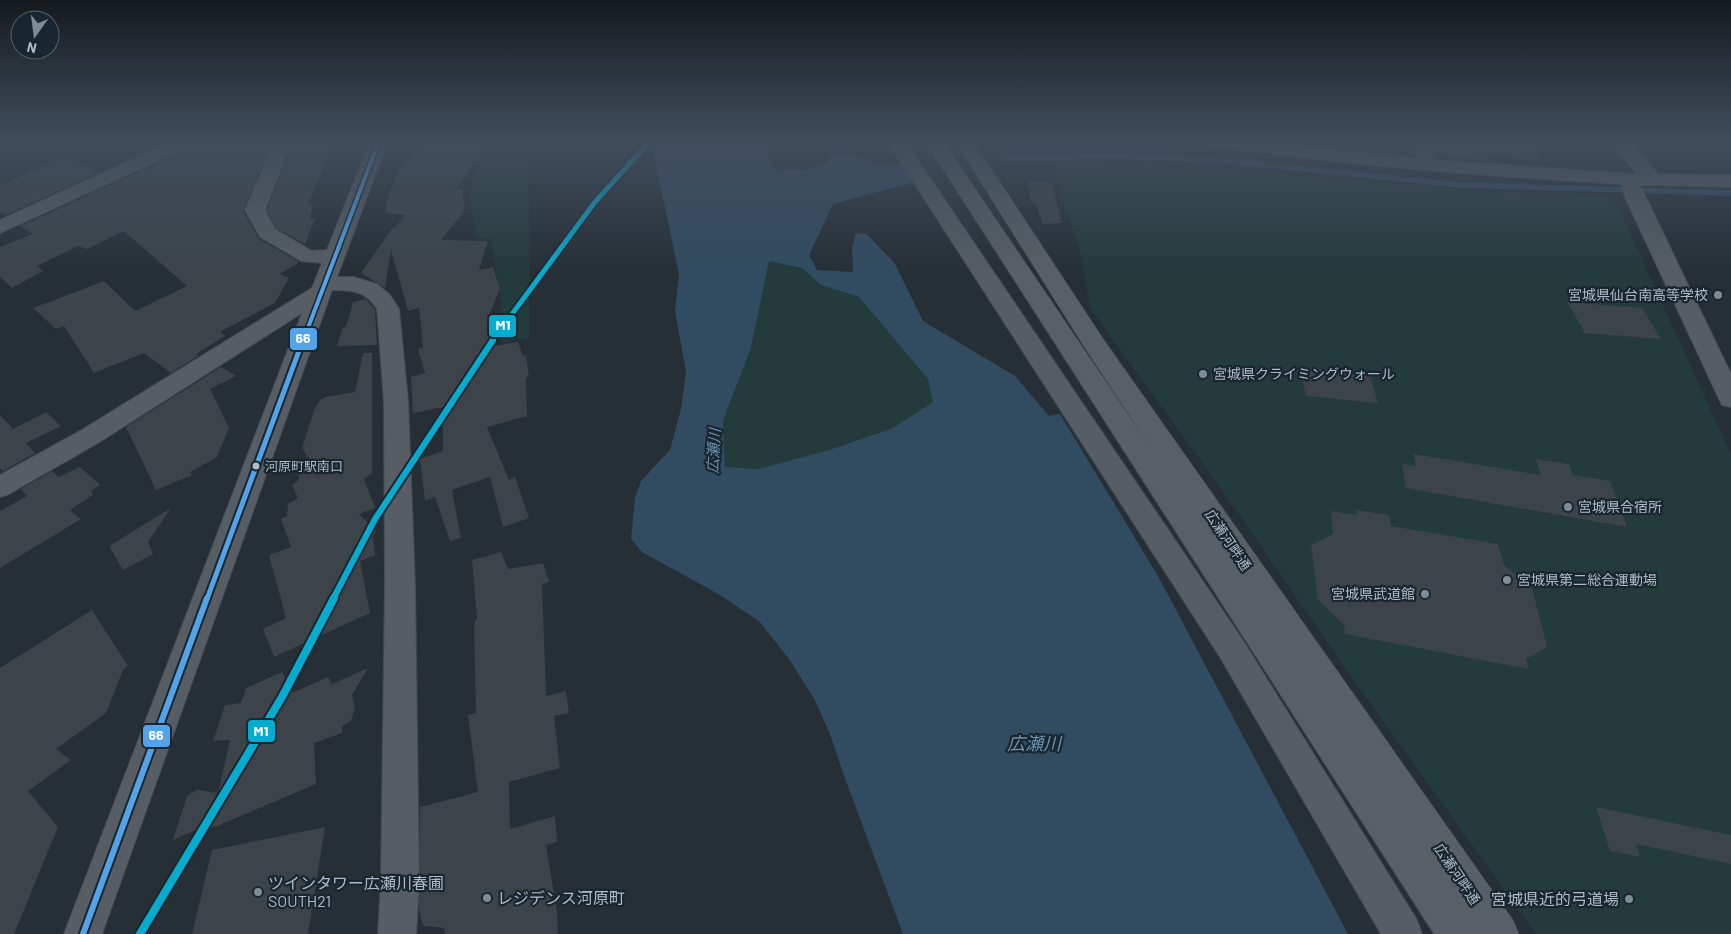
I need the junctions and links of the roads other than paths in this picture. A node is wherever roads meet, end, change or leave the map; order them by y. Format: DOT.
graph roads {
  1 [pos="89,185"];
  2 [pos="265,185"];
  3 [pos="362,185"];
  4 [pos="925,185"];
  5 [pos="963,185"];
  6 [pos="992,185"];
  7 [pos="1608,185"];
  8 [pos="1639,185"];
  9 [pos="1631,187"];
  10 [pos="3,223"];
  11 [pos="334,256"];
  12 [pos="322,287"];
  13 [pos="1731,399"];
  14 [pos="0,487"];
  15 [pos="83,934"];
  16 [pos="396,934"];
  17 [pos="1403,934"];
  18 [pos="1457,934"];
  19 [pos="1499,934"];
  1 -- 10 [label="street"];
  2 -- 11 [label="street"];
  3 -- 11 [label="street"];
  4 -- 17 [label="street"];
  5 -- 18 [label="main road, 広瀬河畔通"];
  6 -- 19 [label="main road, 広瀬河畔通"];
  7 -- 9 [label="street"];
  8 -- 9 [label="street"];
  9 -- 13 [label="street"];
  11 -- 12 [label="street"];
  12 -- 14 [label="street"];
  12 -- 15 [label="street"];
  12 -- 16 [label="street"];
}
